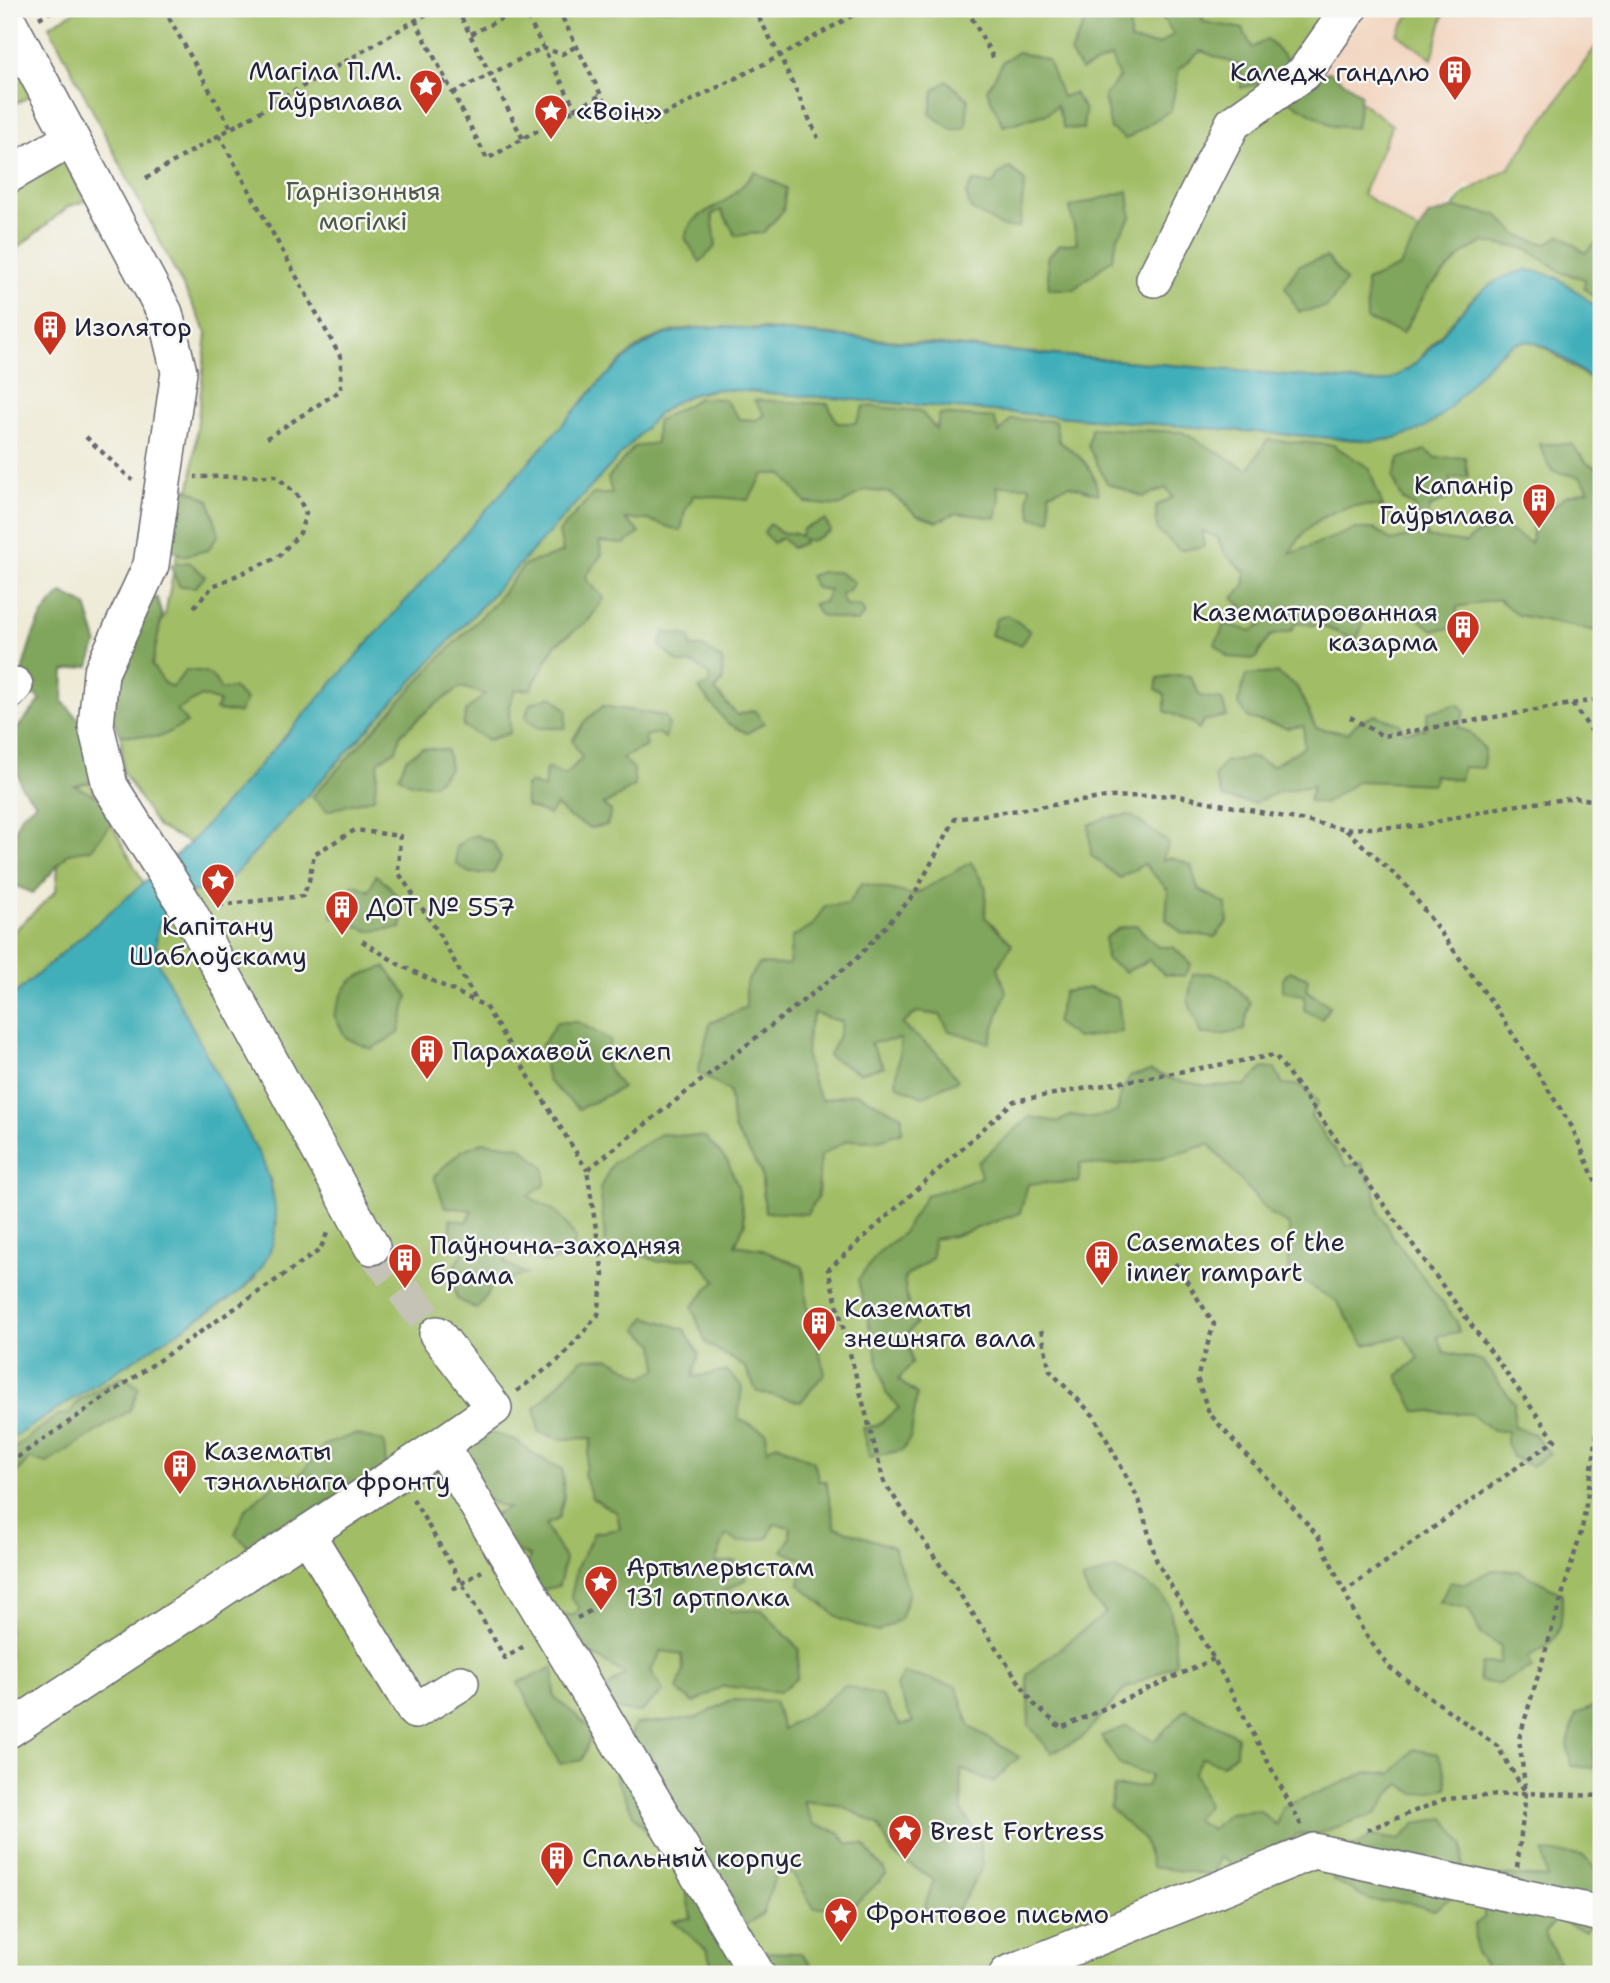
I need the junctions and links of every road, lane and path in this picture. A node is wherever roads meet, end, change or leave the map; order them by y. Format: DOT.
graph roads {
  1 [pos="164,9"];
  2 [pos="435,9"];
  3 [pos="457,9"];
  4 [pos="522,9"];
  5 [pos="558,9"];
  6 [pos="754,9"];
  7 [pos="864,9"];
  8 [pos="967,9"];
  9 [pos="1349,9"];
  10 [pos="415,20"];
  11 [pos="9,22"];
  12 [pos="471,34"];
  13 [pos="577,47"];
  14 [pos="542,48"];
  15 [pos="780,56"];
  16 [pos="995,61"];
  17 [pos="491,74"];
  18 [pos="446,80"];
  19 [pos="453,93"];
  20 [pos="601,95"];
  21 [pos="419,106"];
  22 [pos="576,110"];
  23 [pos="231,128"];
  24 [pos="219,135"];
  25 [pos="818,138"];
  26 [pos="71,139"];
  27 [pos="523,139"];
  28 [pos="9,175"];
  29 [pos="146,178"];
  30 [pos="1154,279"];
  31 [pos="86,437"];
  32 [pos="267,438"];
  33 [pos="163,483"];
  34 [pos="194,607"];
  35 [pos="1601,699"];
  36 [pos="1572,704"];
  37 [pos="1350,717"];
  38 [pos="1601,744"];
  39 [pos="1601,801"];
  40 [pos="1346,829"];
  41 [pos="187,908"];
  42 [pos="362,941"];
  43 [pos="477,1002"];
  44 [pos="587,1170"];
  45 [pos="344,1194"];
  46 [pos="1601,1201"];
  47 [pos="372,1247"];
  48 [pos="1175,1264"];
  49 [pos="1041,1330"];
  50 [pos="437,1334"];
  51 [pos="1601,1376"];
  52 [pos="494,1408"];
  53 [pos="441,1446"];
  54 [pos="9,1463"];
  55 [pos="399,1474"];
  56 [pos="307,1534"];
  57 [pos="1344,1592"];
  58 [pos="551,1631"];
  59 [pos="1214,1659"];
  60 [pos="461,1683"];
  61 [pos="9,1730"];
  62 [pos="1527,1793"];
  63 [pos="1601,1796"];
  64 [pos="1362,1832"];
  65 [pos="1314,1851"];
  66 [pos="1514,1895"];
  67 [pos="1601,1914"];
  68 [pos="757,1974"];
  69 [pos="1007,1974"];
  1 -- 23 [label="path"];
  2 -- 10 [label="path"];
  3 -- 12 [label="path"];
  4 -- 12 [label="path"];
  4 -- 14 [label="path"];
  5 -- 13 [label="path"];
  6 -- 15 [label="path"];
  7 -- 15 [label="path"];
  8 -- 16 [label="path"];
  9 -- 30 [label="street"];
  10 -- 18 [label="path"];
  10 -- 23 [label="path"];
  11 -- 26 [label="street"];
  12 -- 17 [label="path"];
  13 -- 14 [label="path"];
  13 -- 20 [label="path"];
  14 -- 17 [label="path"];
  14 -- 22 [label="path"];
  15 -- 20 [label="path"];
  15 -- 25 [label="path"];
  17 -- 19 [label="path"];
  17 -- 27 [label="path"];
  18 -- 19 [label="path"];
  18 -- 21 [label="path"];
  19 -- 27 [label="path"];
  20 -- 22 [label="path"];
  22 -- 27 [label="path"];
  23 -- 24 [label="path"];
  24 -- 29 [label="path"];
  24 -- 32 [label="path"];
  26 -- 28 [label="street"];
  26 -- 33 [label="street"];
  31 -- 33 [label="path"];
  33 -- 34 [label="path"];
  33 -- 41 [label="street"];
  35 -- 36 [label="path"];
  36 -- 37 [label="path"];
  36 -- 38 [label="path"];
  39 -- 40 [label="path"];
  40 -- 44 [label="path"];
  40 -- 46 [label="path"];
  41 -- 43 [label="path"];
  41 -- 45 [label="street"];
  42 -- 43 [label="path"];
  43 -- 44 [label="path"];
  44 -- 52 [label="path"];
  45 -- 47 [label="street"];
  45 -- 54 [label="path"];
  48 -- 57 [label="path"];
  49 -- 59 [label="path"];
  50 -- 52 [label="street"];
  51 -- 62 [label="path"];
  52 -- 53 [label="street"];
  53 -- 55 [label="street"];
  53 -- 58 [label="street"];
  55 -- 56 [label="street"];
  55 -- 58 [label="path"];
  56 -- 60 [label="street"];
  56 -- 61 [label="street"];
  57 -- 59 [label="path"];
  57 -- 62 [label="path"];
  58 -- 68 [label="street"];
  59 -- 65 [label="path"];
  62 -- 63 [label="path"];
  62 -- 64 [label="path"];
  62 -- 66 [label="path"];
  65 -- 66 [label="street"];
  65 -- 69 [label="street"];
  66 -- 67 [label="street"];
}
